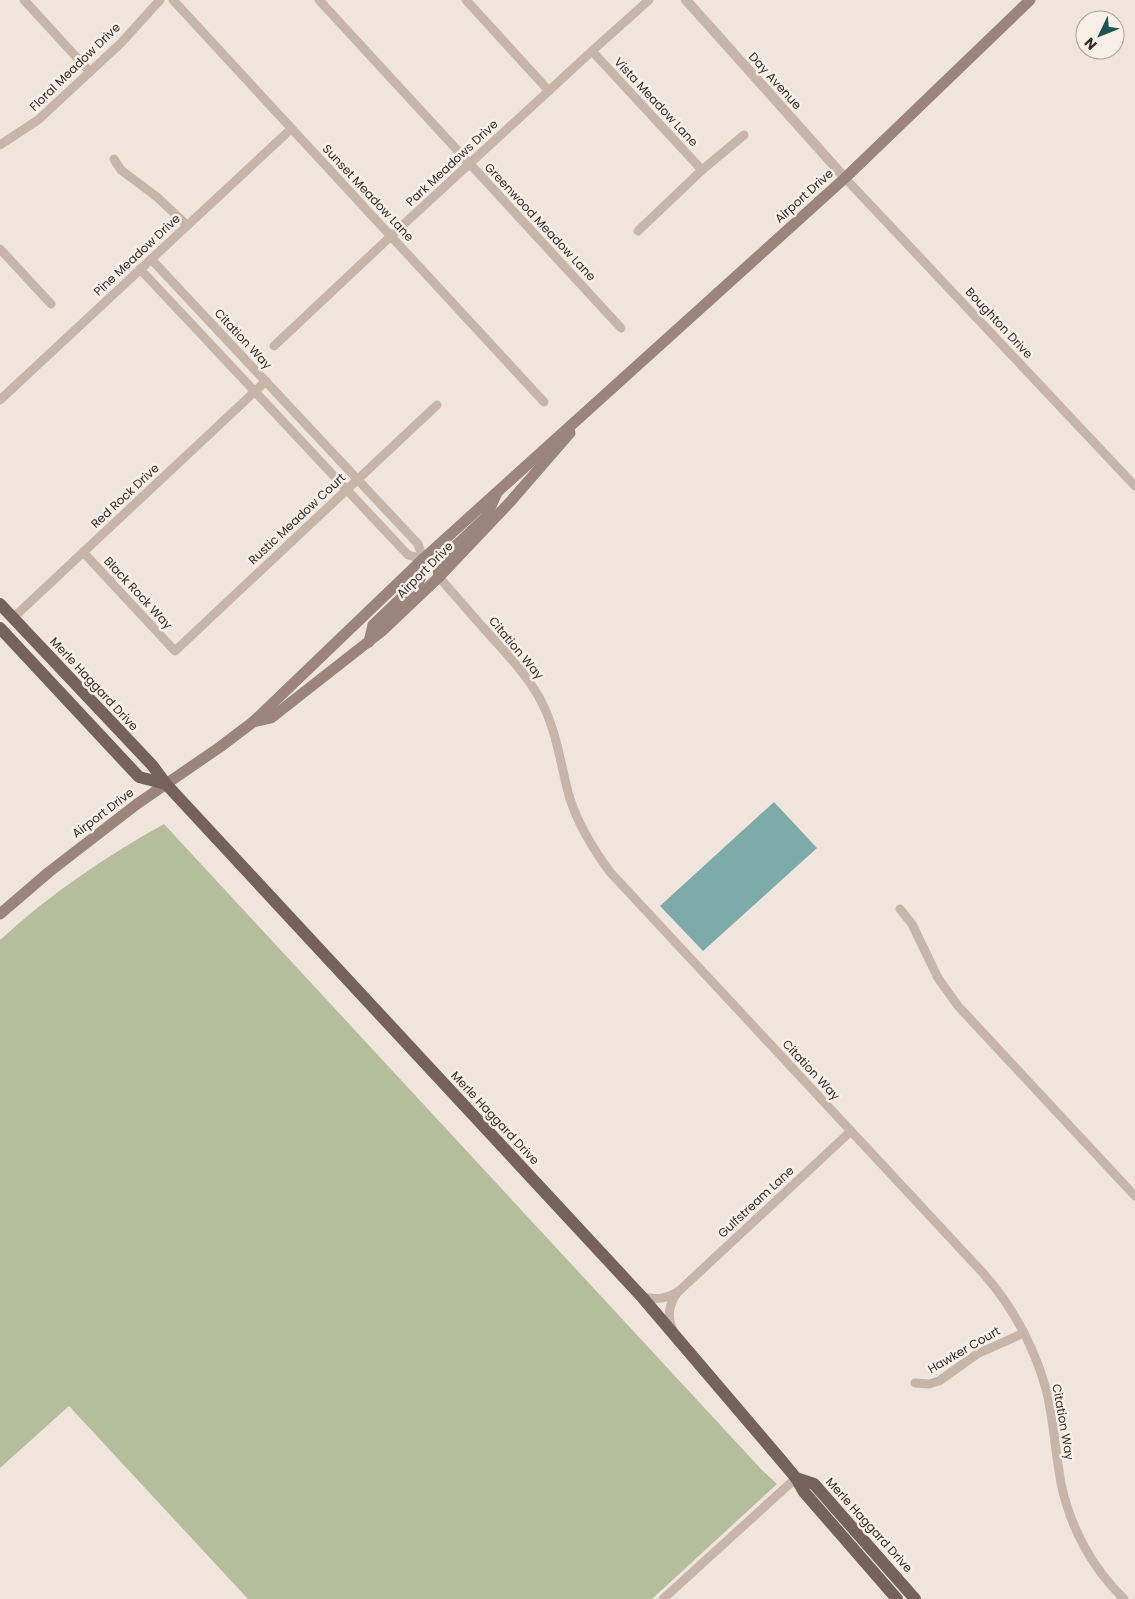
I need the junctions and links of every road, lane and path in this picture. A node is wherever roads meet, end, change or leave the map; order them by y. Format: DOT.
graph roads {
  1 [pos="24,0"];
  2 [pos="160,0"];
  3 [pos="173,0"];
  4 [pos="319,0"];
  5 [pos="466,0"];
  6 [pos="649,0"];
  7 [pos="686,0"];
  8 [pos="1030,0"];
  9 [pos="592,51"];
  10 [pos="90,72"];
  11 [pos="549,91"];
  12 [pos="291,128"];
  13 [pos="744,135"];
  14 [pos="0,145"];
  15 [pos="114,159"];
  16 [pos="470,164"];
  17 [pos="702,170"];
  18 [pos="845,178"];
  19 [pos="187,226"];
  20 [pos="638,231"];
  21 [pos="391,236"];
  22 [pos="0,249"];
  23 [pos="151,259"];
  24 [pos="140,269"];
  25 [pos="51,304"];
  26 [pos="621,328"];
  27 [pos="274,346"];
  28 [pos="266,381"];
  29 [pos="255,392"];
  30 [pos="0,400"];
  31 [pos="544,402"];
  32 [pos="437,405"];
  33 [pos="590,408"];
  34 [pos="357,479"];
  35 [pos="1135,486"];
  36 [pos="346,490"];
  37 [pos="497,491"];
  38 [pos="84,552"];
  39 [pos="423,559"];
  40 [pos="439,577"];
  41 [pos="0,604"];
  42 [pos="13,618"];
  43 [pos="0,628"];
  44 [pos="369,642"];
  45 [pos="175,651"];
  46 [pos="253,722"];
  47 [pos="166,784"];
  48 [pos="900,909"];
  49 [pos="0,914"];
  50 [pos="851,1131"];
  51 [pos="1135,1196"];
  52 [pos="679,1291"];
  53 [pos="642,1297"];
  54 [pos="1024,1333"];
  55 [pos="677,1337"];
  56 [pos="915,1383"];
  57 [pos="796,1478"];
  58 [pos="664,1599"];
  59 [pos="897,1599"];
  60 [pos="915,1599"];
  61 [pos="1124,1599"];
  1 -- 10 [label="street"];
  2 -- 10 [label="street, Floral Meadow Drive"];
  3 -- 12 [label="street, Sunset Meadow Lane"];
  4 -- 16 [label="street, Greenwood Meadow Lane"];
  5 -- 11 [label="street"];
  6 -- 9 [label="street, Park Meadows Drive"];
  7 -- 18 [label="street, Day Avenue"];
  8 -- 18 [label="main road, Airport Drive"];
  9 -- 11 [label="street, Park Meadows Drive"];
  9 -- 17 [label="street, Vista Meadow Lane"];
  10 -- 14 [label="street, Floral Meadow Drive"];
  11 -- 16 [label="street, Park Meadows Drive"];
  12 -- 19 [label="street, Pine Meadow Drive"];
  12 -- 21 [label="street, Sunset Meadow Lane"];
  13 -- 17 [label="street"];
  15 -- 19 [label="street"];
  16 -- 21 [label="street, Park Meadows Drive"];
  16 -- 26 [label="street, Greenwood Meadow Lane"];
  17 -- 20 [label="street"];
  18 -- 33 [label="main road, Airport Drive"];
  18 -- 35 [label="street, Boughton Drive"];
  19 -- 23 [label="street, Pine Meadow Drive"];
  21 -- 27 [label="street, Park Meadows Drive"];
  21 -- 31 [label="street, Sunset Meadow Lane"];
  22 -- 25 [label="street"];
  23 -- 24 [label="street, Pine Meadow Drive"];
  23 -- 28 [label="street, Citation Way"];
  24 -- 29 [label="street"];
  24 -- 30 [label="street, Pine Meadow Drive"];
  28 -- 29 [label="street, Red Rock Drive"];
  28 -- 34 [label="street, Citation Way"];
  29 -- 36 [label="street"];
  29 -- 38 [label="street, Red Rock Drive"];
  32 -- 34 [label="street, Rustic Meadow Court"];
  33 -- 37 [label="main road, Airport Drive"];
  33 -- 40 [label="main road, Airport Drive"];
  34 -- 36 [label="street, Rustic Meadow Court"];
  34 -- 39 [label="street, Citation Way"];
  36 -- 39 [label="street"];
  36 -- 45 [label="street, Rustic Meadow Court"];
  37 -- 39 [label="main road, Airport Drive"];
  37 -- 40 [label="main road"];
  38 -- 42 [label="street, Red Rock Drive"];
  38 -- 45 [label="street, Black Rock Way"];
  39 -- 44 [label="main road"];
  39 -- 46 [label="main road, Airport Drive"];
  40 -- 44 [label="main road, Airport Drive"];
  40 -- 50 [label="street, Citation Way"];
  41 -- 42 [label="main road, Merle Haggard Drive"];
  42 -- 47 [label="main road, Merle Haggard Drive"];
  43 -- 47 [label="main road"];
  44 -- 46 [label="main road, Airport Drive"];
  46 -- 47 [label="main road, Airport Drive"];
  47 -- 49 [label="main road, Airport Drive"];
  47 -- 53 [label="main road, Merle Haggard Drive"];
  48 -- 51 [label="street"];
  50 -- 52 [label="street, Gulfstream Lane"];
  50 -- 54 [label="street, Citation Way"];
  52 -- 53 [label="street, Gulfstream Lane"];
  52 -- 55 [label="street, Gulfstream Lane"];
  53 -- 55 [label="main road, Merle Haggard Drive"];
  54 -- 56 [label="street, Hawker Court"];
  54 -- 61 [label="street, Citation Way"];
  55 -- 57 [label="main road, Merle Haggard Drive"];
  57 -- 58 [label="street"];
  57 -- 59 [label="main road, Merle Haggard Drive"];
  57 -- 60 [label="main road, Merle Haggard Drive"];
}
